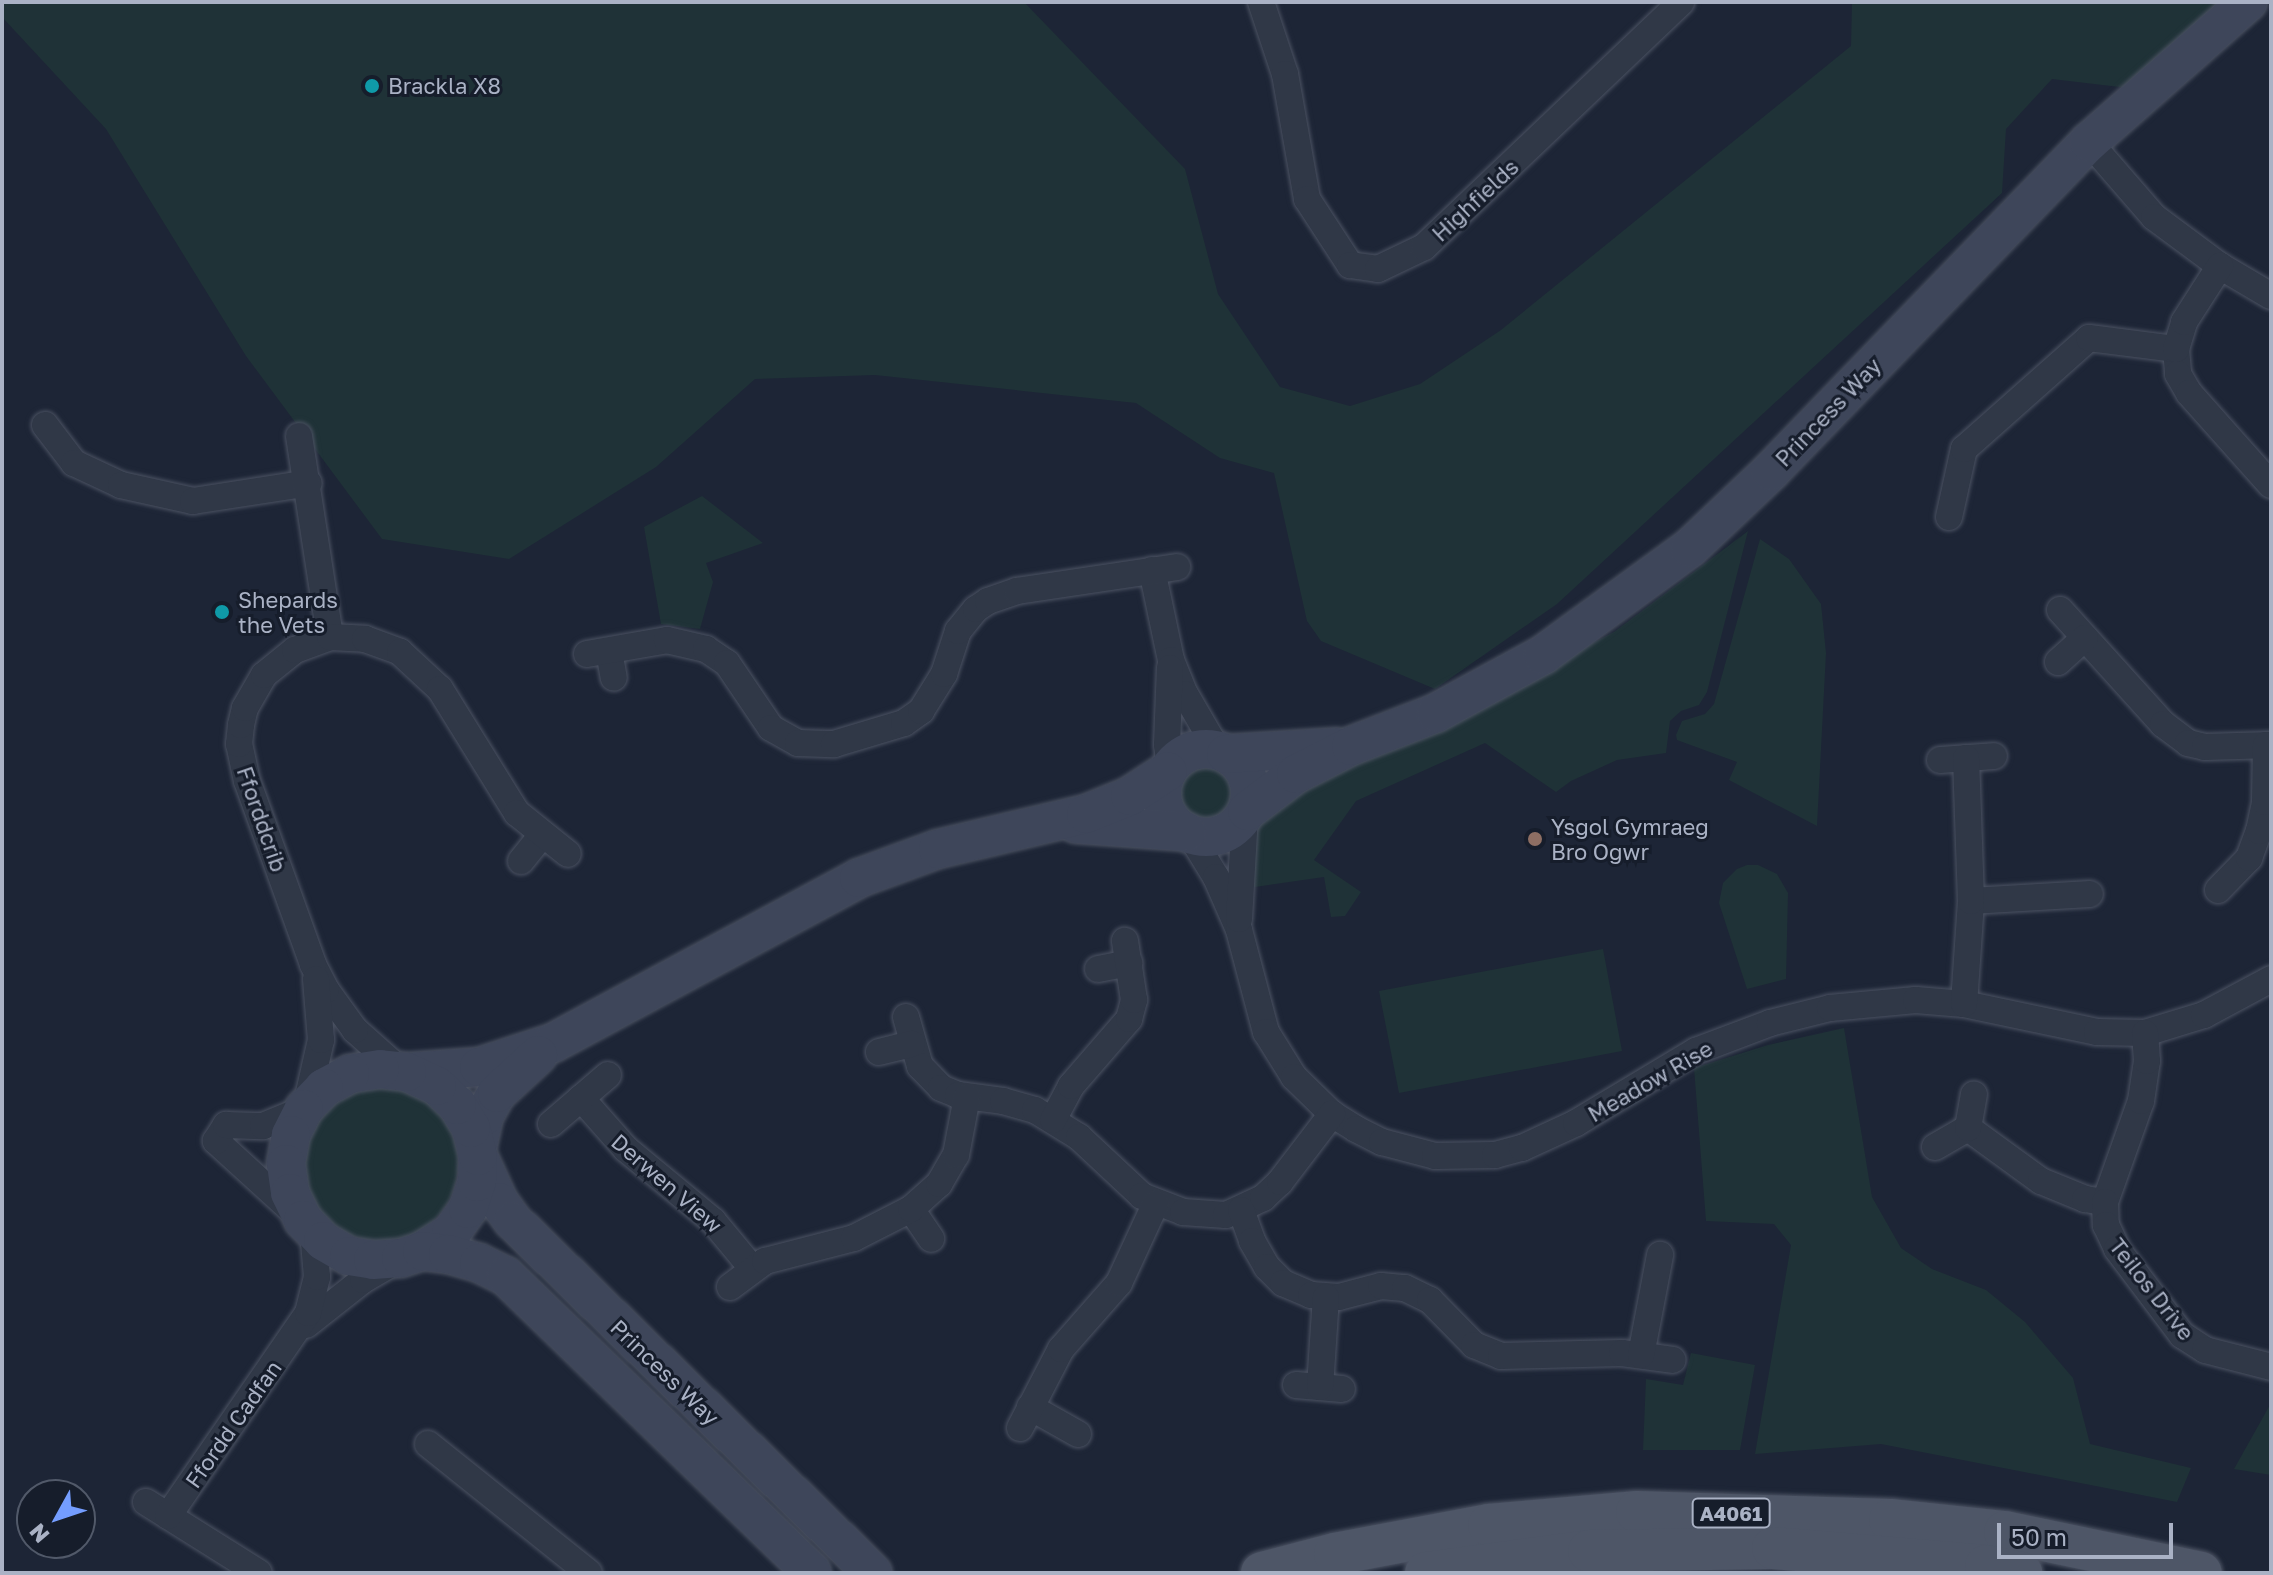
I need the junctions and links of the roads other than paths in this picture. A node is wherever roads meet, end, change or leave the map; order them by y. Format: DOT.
graph roads {
  1 [pos="1261,2"];
  2 [pos="1681,2"];
  3 [pos="2248,2"];
  4 [pos="2089,142"];
  5 [pos="2220,266"];
  6 [pos="2271,296"];
  7 [pos="2176,349"];
  8 [pos="45,425"];
  9 [pos="299,436"];
  10 [pos="309,483"];
  11 [pos="2271,485"];
  12 [pos="1949,517"];
  13 [pos="2060,610"];
  14 [pos="330,637"];
  15 [pos="2085,638"];
  16 [pos="1171,660"];
  17 [pos="2058,662"];
  18 [pos="614,678"];
  19 [pos="2268,745"];
  20 [pos="1351,746"];
  21 [pos="1222,752"];
  22 [pos="1994,756"];
  23 [pos="1169,770"];
  24 [pos="1246,813"];
  25 [pos="1057,823"];
  26 [pos="1188,833"];
  27 [pos="542,835"];
  28 [pos="568,854"];
  29 [pos="521,861"];
  30 [pos="2218,890"];
  31 [pos="2090,894"];
  32 [pos="1971,901"];
  33 [pos="1239,930"];
  34 [pos="313,964"];
  35 [pos="1098,969"];
  36 [pos="2271,979"];
  37 [pos="1964,1004"];
  38 [pos="906,1017"];
  39 [pos="2145,1033"];
  40 [pos="553,1043"];
  41 [pos="912,1044"];
  42 [pos="879,1052"];
  43 [pos="404,1071"];
  44 [pos="608,1075"];
  45 [pos="1974,1095"];
  46 [pos="967,1097"];
  47 [pos="581,1098"];
  48 [pos="304,1108"];
  49 [pos="1332,1114"];
  50 [pos="1053,1120"];
  51 [pos="551,1124"];
  52 [pos="1968,1128"];
  53 [pos="1935,1147"];
  54 [pos="477,1152"];
  55 [pos="2105,1202"];
  56 [pos="1156,1203"];
  57 [pos="911,1209"];
  58 [pos="1241,1210"];
  59 [pos="308,1225"];
  60 [pos="931,1239"];
  61 [pos="411,1255"];
  62 [pos="1660,1255"];
  63 [pos="752,1268"];
  64 [pos="730,1287"];
  65 [pos="1326,1297"];
  66 [pos="299,1332"];
  67 [pos="1641,1355"];
  68 [pos="1673,1360"];
  69 [pos="2271,1367"];
  70 [pos="1320,1387"];
  71 [pos="1078,1434"];
  72 [pos="428,1444"];
  73 [pos="229,1566"];
  74 [pos="259,1573"];
  75 [pos="589,1573"];
  76 [pos="812,1573"];
  77 [pos="873,1573"];
  78 [pos="1262,1573"];
  79 [pos="1426,1573"];
  80 [pos="2021,1573"];
  81 [pos="2201,1573"];
  1 -- 2 [label="street, Highfields"];
  3 -- 4 [label="street, Princess Way"];
  4 -- 5 [label="street"];
  4 -- 20 [label="street, Princess Way"];
  5 -- 6 [label="street"];
  5 -- 7 [label="street"];
  7 -- 11 [label="street"];
  7 -- 12 [label="street"];
  8 -- 10 [label="street"];
  9 -- 10 [label="street"];
  10 -- 14 [label="street"];
  13 -- 15 [label="street"];
  14 -- 27 [label="street, Fforddcrib"];
  14 -- 34 [label="street, Fforddcrib"];
  15 -- 17 [label="street"];
  15 -- 19 [label="street"];
  16 -- 18 [label="street"];
  16 -- 21 [label="street"];
  16 -- 23 [label="street"];
  19 -- 30 [label="street"];
  20 -- 21 [label="street, Princess Way"];
  20 -- 24 [label="street, Princess Way"];
  21 -- 23 [label="street, Princess Way"];
  21 -- 24 [label="street"];
  22 -- 32 [label="street"];
  23 -- 25 [label="street, Princess Way"];
  23 -- 26 [label="street"];
  24 -- 26 [label="street, Princess Way"];
  24 -- 33 [label="street, Meadow Rise"];
  25 -- 26 [label="street, Princess Way"];
  25 -- 40 [label="street, Princess Way"];
  26 -- 33 [label="street, Meadow Rise"];
  27 -- 28 [label="street, Fforddcrib"];
  27 -- 29 [label="street"];
  31 -- 32 [label="street"];
  32 -- 37 [label="street"];
  33 -- 49 [label="street, Meadow Rise"];
  34 -- 43 [label="street, Fforddcrib"];
  34 -- 48 [label="street, Fforddcrib"];
  35 -- 50 [label="street"];
  36 -- 39 [label="street, Meadow Rise"];
  37 -- 39 [label="street, Meadow Rise"];
  37 -- 49 [label="street, Meadow Rise"];
  38 -- 41 [label="street"];
  39 -- 55 [label="street"];
  40 -- 43 [label="street, Princess Way"];
  40 -- 54 [label="street, Princess Way"];
  41 -- 42 [label="street"];
  41 -- 46 [label="street"];
  43 -- 48 [label="street, Princess Way"];
  43 -- 54 [label="street, Princess Way"];
  44 -- 47 [label="street"];
  45 -- 52 [label="street"];
  46 -- 50 [label="street"];
  46 -- 57 [label="street"];
  47 -- 51 [label="street"];
  47 -- 63 [label="street, Derwen View"];
  48 -- 59 [label="street, Princess Way"];
  48 -- 59 [label="street"];
  49 -- 58 [label="street"];
  50 -- 56 [label="street"];
  52 -- 53 [label="street"];
  52 -- 55 [label="street"];
  54 -- 61 [label="street, Princess Way"];
  54 -- 77 [label="street, Princess Way"];
  55 -- 69 [label="street, Teilos Drive"];
  56 -- 58 [label="street"];
  56 -- 71 [label="street"];
  57 -- 60 [label="street"];
  57 -- 63 [label="street"];
  58 -- 65 [label="street"];
  59 -- 61 [label="street, Princess Way"];
  59 -- 66 [label="street, Ffordd Cadfan"];
  61 -- 66 [label="street, Ffordd Cadfan"];
  61 -- 76 [label="street, Princess Way"];
  62 -- 67 [label="street"];
  63 -- 64 [label="street"];
  65 -- 67 [label="street"];
  65 -- 70 [label="street"];
  66 -- 73 [label="street, Ffordd Cadfan"];
  67 -- 68 [label="street"];
  72 -- 75 [label="street"];
  73 -- 74 [label="street, Ffordd Cadfan"];
  78 -- 81 [label="main road, A4061"];
  79 -- 80 [label="main road, A4061"];
}
